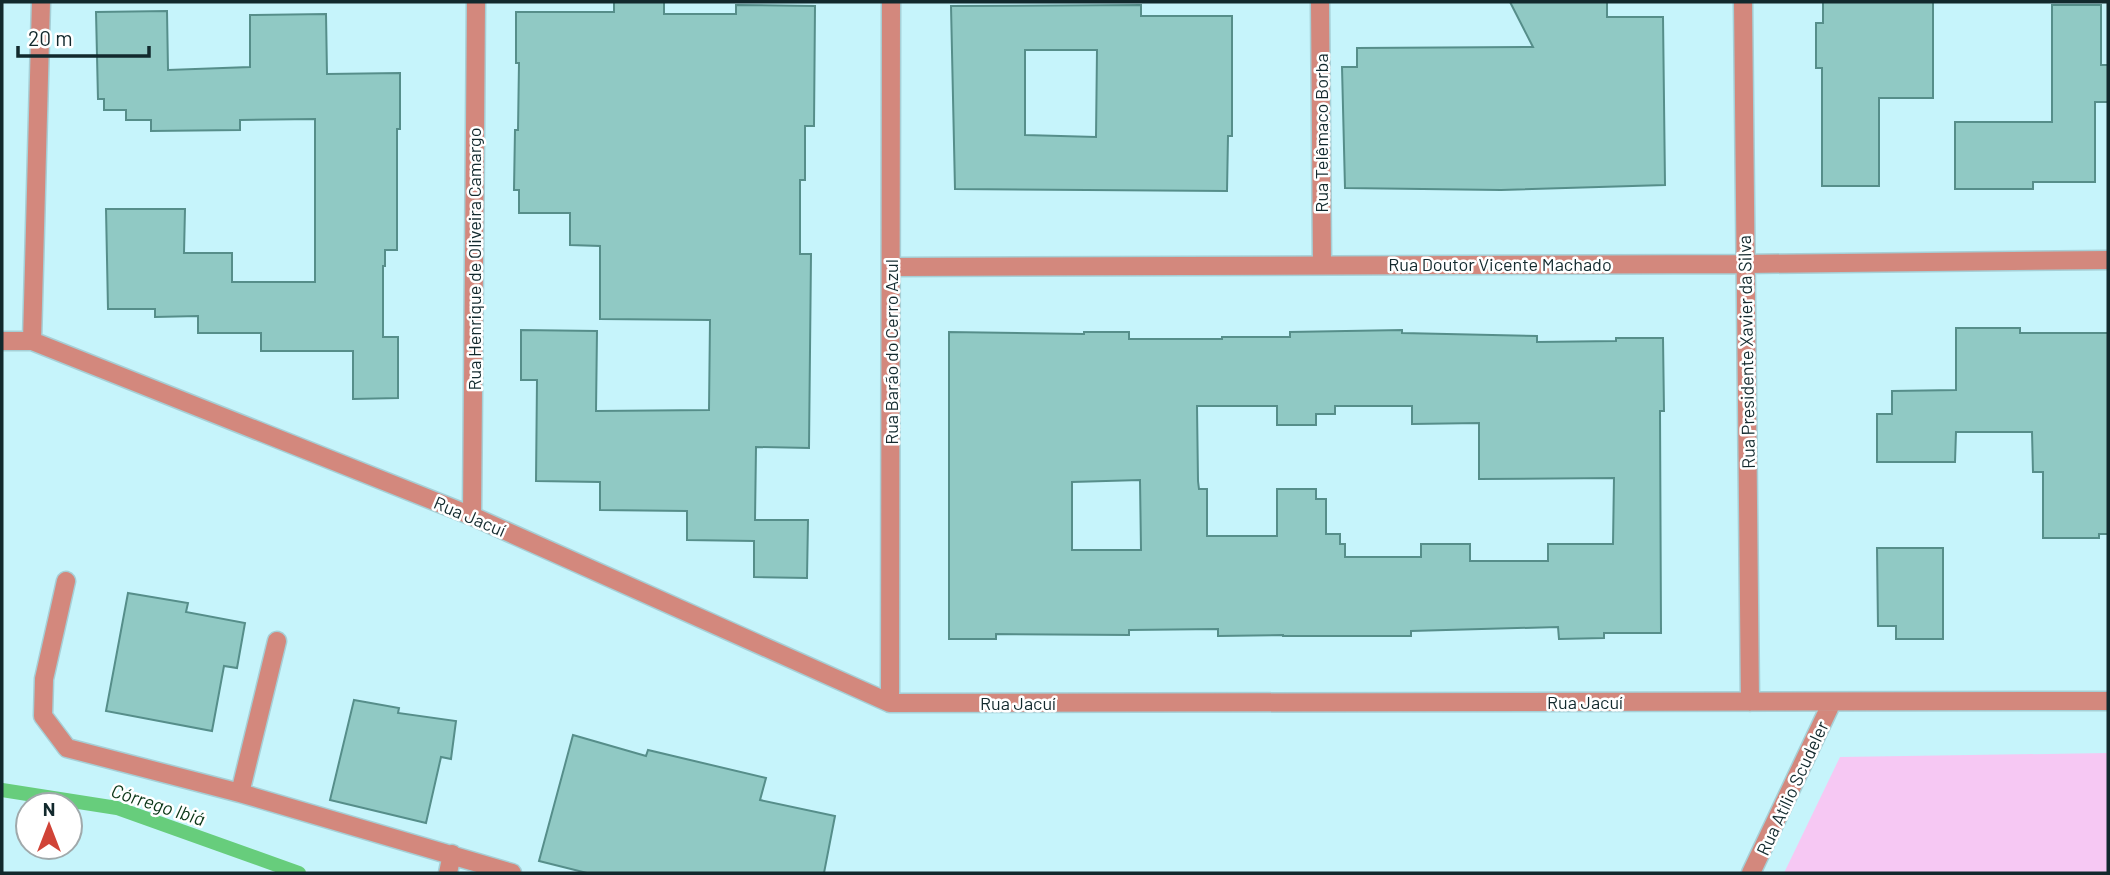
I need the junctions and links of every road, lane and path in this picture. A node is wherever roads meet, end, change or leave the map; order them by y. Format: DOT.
graph roads {
  1 [pos="41,2"];
  2 [pos="476,2"];
  3 [pos="891,2"];
  4 [pos="1320,2"];
  5 [pos="1743,2"];
  6 [pos="2108,260"];
  7 [pos="1322,264"];
  8 [pos="1745,264"];
  9 [pos="892,267"];
  10 [pos="2,341"];
  11 [pos="32,341"];
  12 [pos="472,516"];
  13 [pos="66,581"];
  14 [pos="277,641"];
  15 [pos="2108,701"];
  16 [pos="1750,702"];
  17 [pos="1832,702"];
  18 [pos="890,703"];
  19 [pos="240,793"];
  20 [pos="452,854"];
  21 [pos="448,873"];
  22 [pos="512,873"];
  23 [pos="1751,873"];
  1 -- 11 [label="street"];
  2 -- 12 [label="street, Rua Henrique de Oliveira Camargo"];
  3 -- 9 [label="street, Rua Barão do Cerro Azul"];
  4 -- 7 [label="street, Rua Telêmaco Borba"];
  5 -- 8 [label="street, Rua Presidente Xavier da Silva"];
  6 -- 8 [label="street, Rua Doutor Vicente Machado"];
  7 -- 8 [label="street, Rua Doutor Vicente Machado"];
  7 -- 9 [label="street, Rua Doutor Vicente Machado"];
  8 -- 16 [label="street, Rua Presidente Xavier da Silva"];
  9 -- 18 [label="street, Rua Barão do Cerro Azul"];
  10 -- 11 [label="street, Rua Jacuí"];
  11 -- 12 [label="street, Rua Jacuí"];
  12 -- 18 [label="street, Rua Jacuí"];
  13 -- 19 [label="street"];
  14 -- 19 [label="street"];
  15 -- 17 [label="street, Rua Jacuí"];
  16 -- 17 [label="street, Rua Jacuí"];
  16 -- 18 [label="street, Rua Jacuí"];
  17 -- 23 [label="street, Rua Atílio Scudeler"];
  19 -- 20 [label="street"];
  20 -- 21 [label="street"];
  20 -- 22 [label="street"];
}
